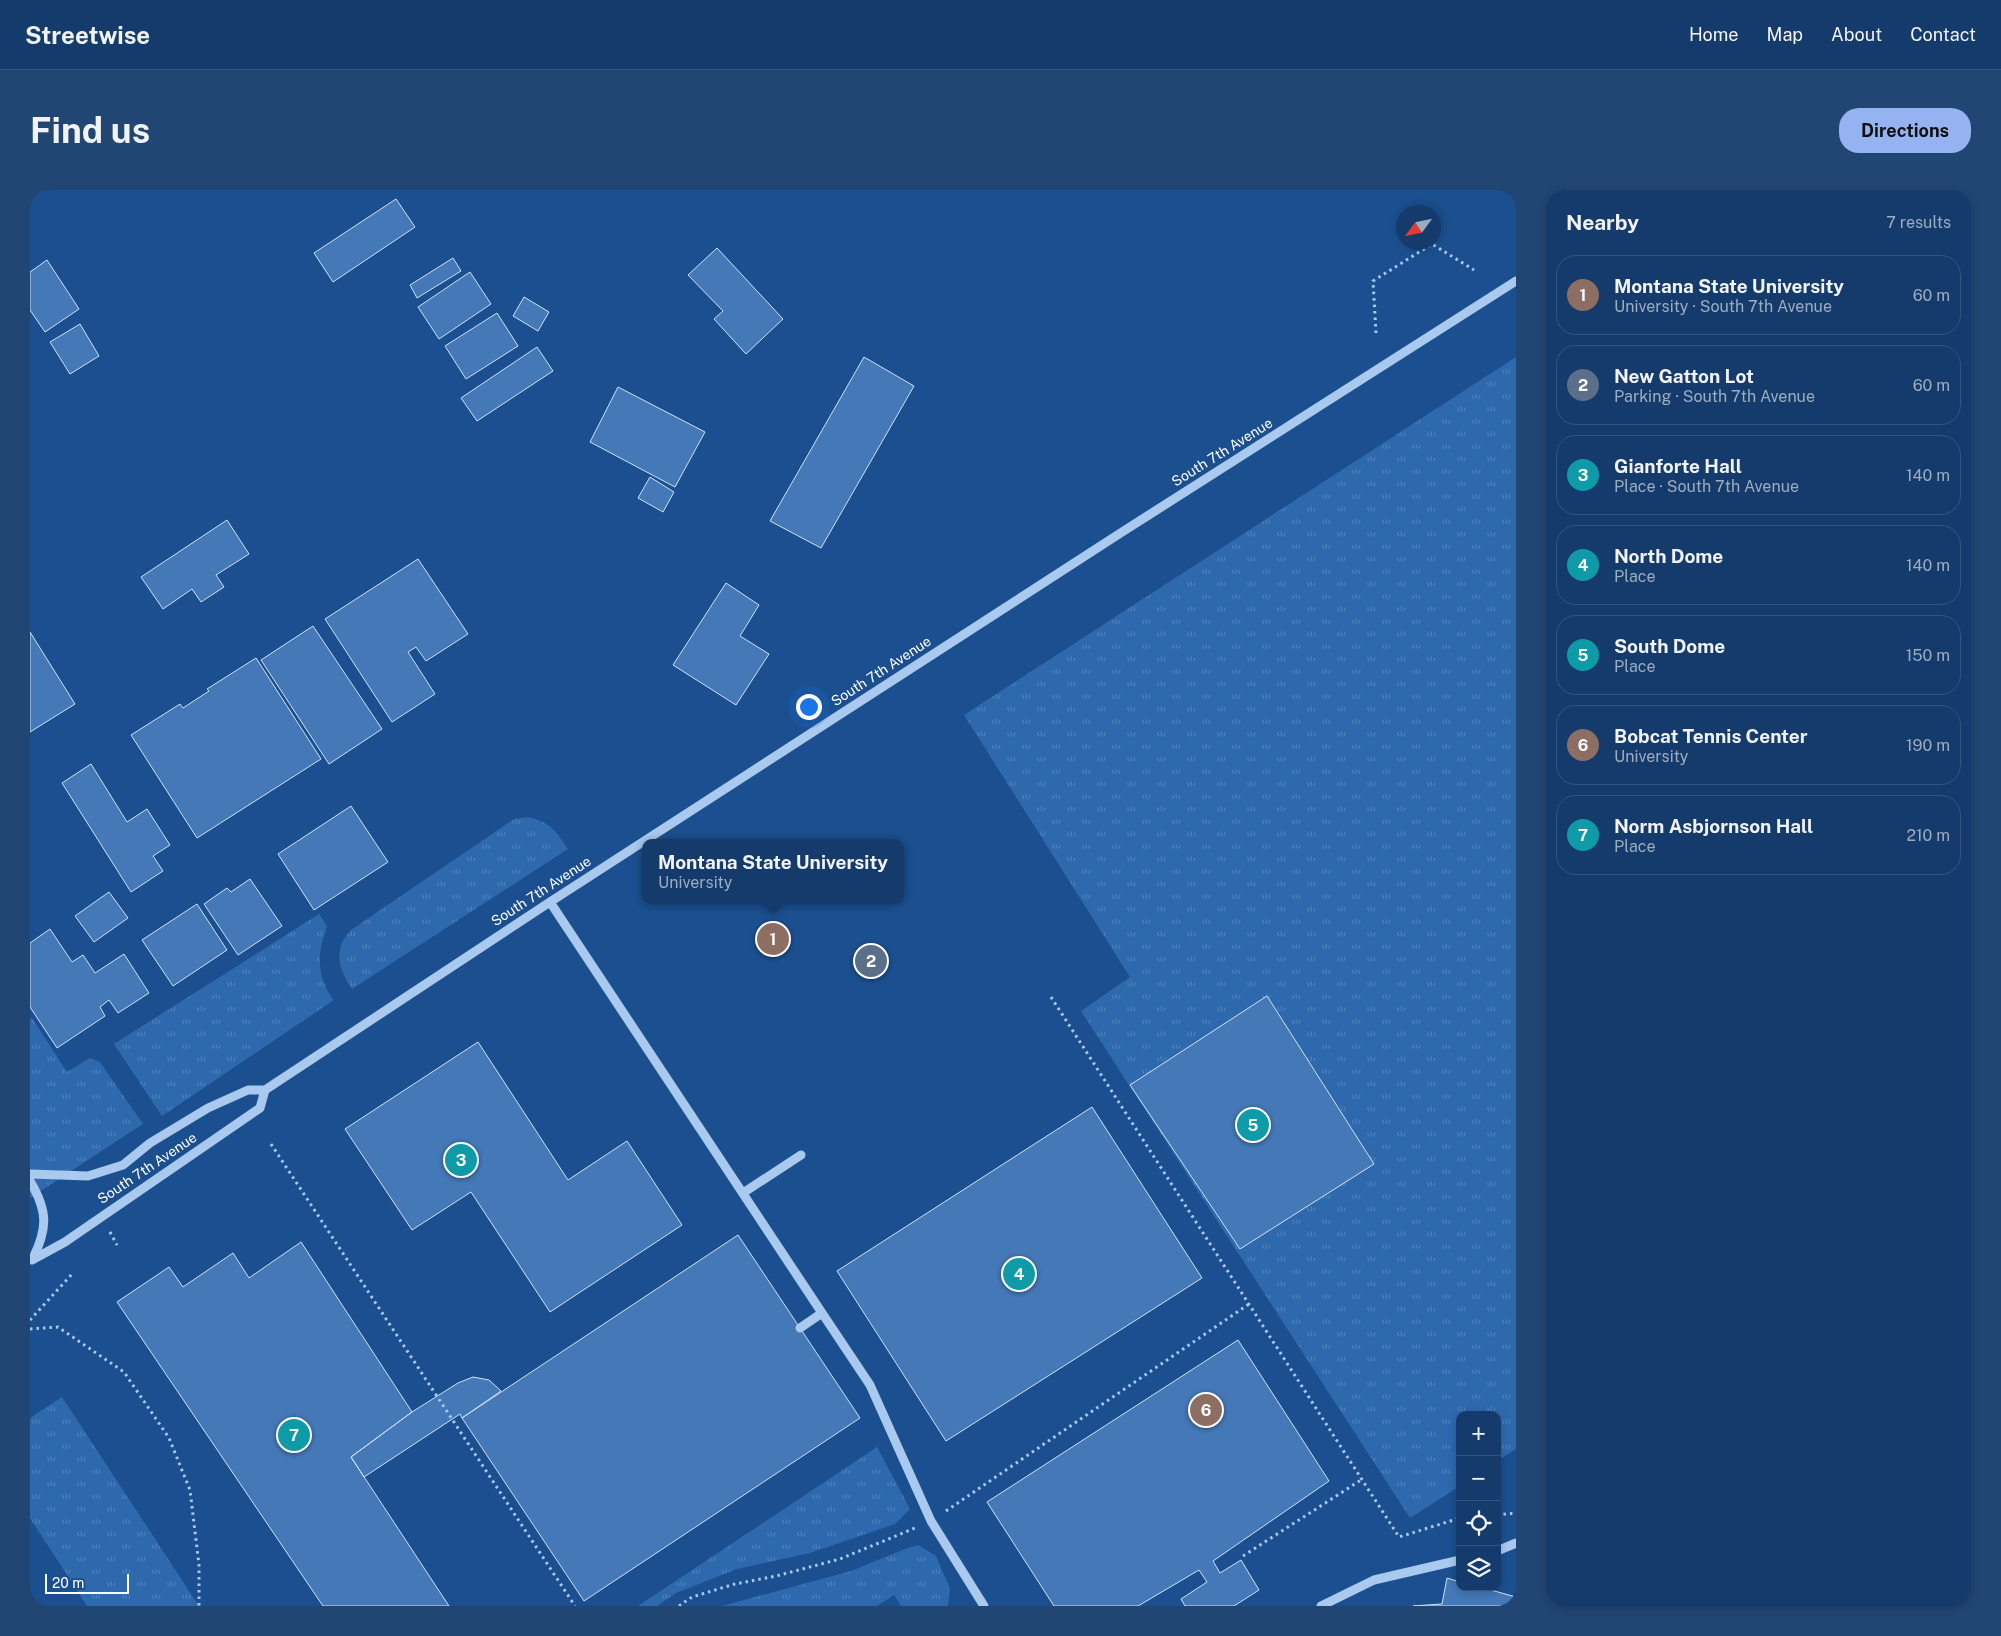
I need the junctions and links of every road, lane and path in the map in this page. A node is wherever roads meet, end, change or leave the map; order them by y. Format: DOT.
graph roads {
  1 [pos="1474,270"];
  2 [pos="1516,281"];
  3 [pos="1376,333"];
  4 [pos="647,839"];
  5 [pos="642,842"];
  6 [pos="550,902"];
  7 [pos="1051,998"];
  8 [pos="265,1090"];
  9 [pos="271,1144"];
  10 [pos="801,1155"];
  11 [pos="30,1174"];
  12 [pos="30,1181"];
  13 [pos="743,1193"];
  14 [pos="31,1261"];
  15 [pos="73,1274"];
  16 [pos="1249,1304"];
  17 [pos="822,1314"];
  18 [pos="30,1320"];
  19 [pos="800,1328"];
  20 [pos="30,1329"];
  21 [pos="1362,1480"];
  22 [pos="1516,1512"];
  23 [pos="1501,1514"];
  24 [pos="1456,1519"];
  25 [pos="931,1521"];
  26 [pos="1516,1543"];
  27 [pos="1501,1549"];
  28 [pos="1243,1556"];
  29 [pos="1456,1561"];
  30 [pos="199,1606"];
  31 [pos="575,1606"];
  32 [pos="679,1606"];
  33 [pos="984,1606"];
  34 [pos="1321,1606"];
  1 -- 3 [label="path"];
  2 -- 4 [label="street, South 7th Avenue"];
  5 -- 6 [label="street, South 7th Avenue"];
  6 -- 8 [label="street, South 7th Avenue"];
  6 -- 13 [label="street"];
  7 -- 16 [label="path"];
  8 -- 11 [label="street, South 7th Avenue"];
  8 -- 14 [label="street, South 7th Avenue"];
  9 -- 31 [label="path"];
  10 -- 13 [label="street"];
  12 -- 14 [label="street"];
  13 -- 17 [label="street"];
  15 -- 18 [label="path"];
  16 -- 21 [label="path"];
  16 -- 25 [label="path"];
  17 -- 19 [label="street"];
  17 -- 25 [label="street"];
  20 -- 30 [label="path"];
  21 -- 24 [label="path"];
  21 -- 28 [label="path"];
  22 -- 23 [label="path"];
  25 -- 32 [label="path"];
  25 -- 33 [label="street"];
  26 -- 27 [label="street"];
  29 -- 34 [label="street"];
}
